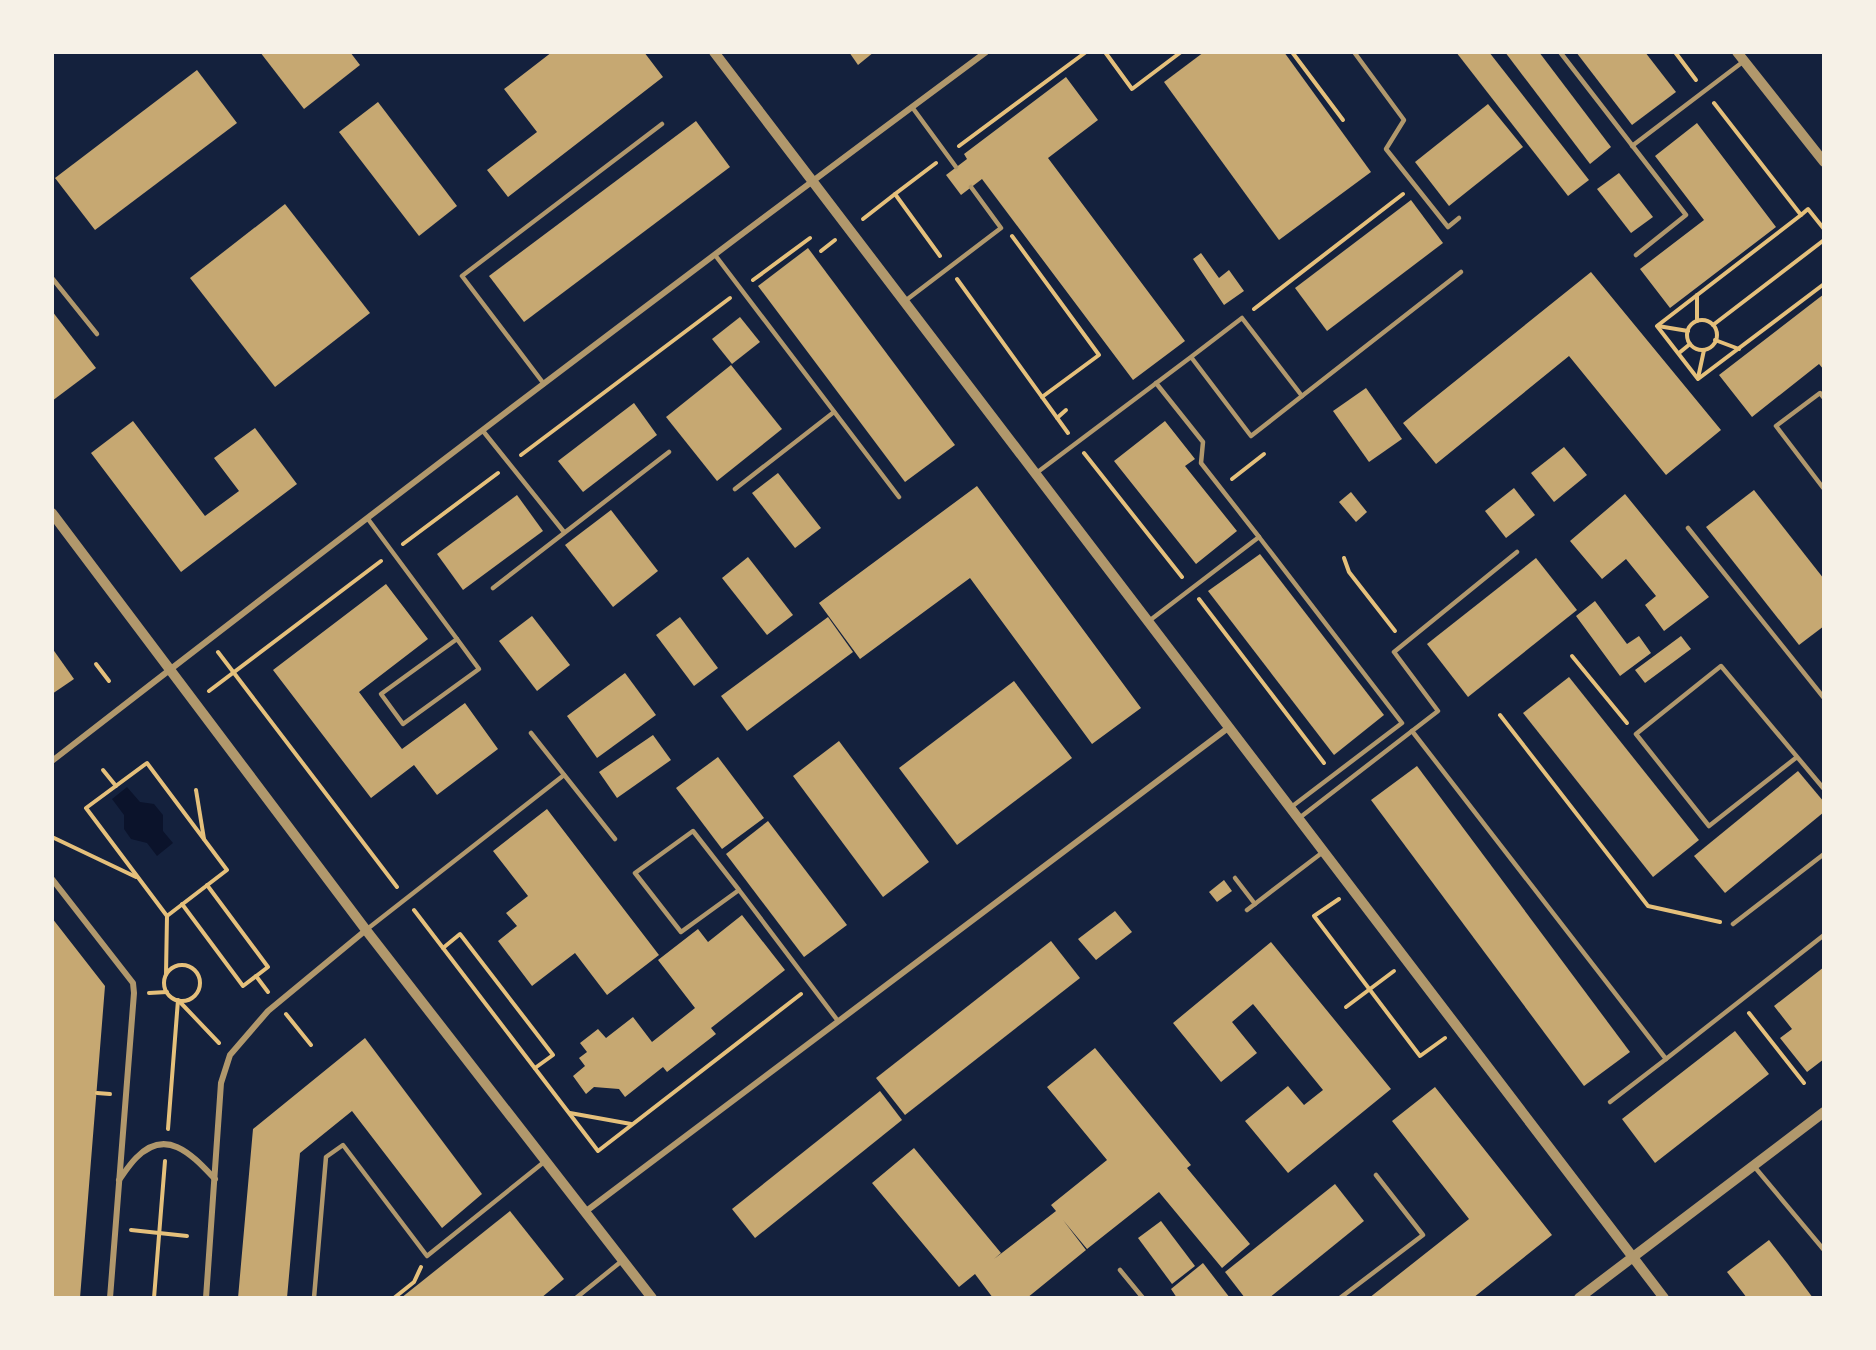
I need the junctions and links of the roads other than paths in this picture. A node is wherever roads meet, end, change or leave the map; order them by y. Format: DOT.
graph roads {
  1 [pos="714,52"];
  2 [pos="987,52"];
  3 [pos="1354,52"];
  4 [pos="1560,52"];
  5 [pos="1741,57"];
  6 [pos="912,107"];
  7 [pos="662,124"];
  8 [pos="1632,146"];
  9 [pos="1824,162"];
  10 [pos="956,167"];
  11 [pos="812,182"];
  12 [pos="971,187"];
  13 [pos="1459,218"];
  14 [pos="715,255"];
  15 [pos="1636,255"];
  16 [pos="1461,272"];
  17 [pos="52,278"];
  18 [pos="904,302"];
  19 [pos="97,334"];
  20 [pos="1191,357"];
  21 [pos="1156,383"];
  22 [pos="545,384"];
  23 [pos="1302,396"];
  24 [pos="1824,398"];
  25 [pos="834,412"];
  26 [pos="483,431"];
  27 [pos="669,452"];
  28 [pos="1035,474"];
  29 [pos="735,489"];
  30 [pos="1824,489"];
  31 [pos="899,497"];
  32 [pos="52,513"];
  33 [pos="368,519"];
  34 [pos="1688,528"];
  35 [pos="564,532"];
  36 [pos="1259,537"];
  37 [pos="1517,552"];
  38 [pos="493,588"];
  39 [pos="1148,622"];
  40 [pos="457,639"];
  41 [pos="171,668"];
  42 [pos="1824,698"];
  43 [pos="1228,728"];
  44 [pos="1412,731"];
  45 [pos="531,733"];
  46 [pos="1797,757"];
  47 [pos="52,761"];
  48 [pos="564,775"];
  49 [pos="1824,789"];
  50 [pos="1290,808"];
  51 [pos="1298,819"];
  52 [pos="615,839"];
  53 [pos="1323,852"];
  54 [pos="1824,854"];
  55 [pos="1235,878"];
  56 [pos="52,879"];
  57 [pos="739,890"];
  58 [pos="1255,904"];
  59 [pos="1247,910"];
  60 [pos="1733,924"];
  61 [pos="366,930"];
  62 [pos="1824,935"];
  63 [pos="838,1021"];
  64 [pos="1666,1059"];
  65 [pos="1610,1102"];
  66 [pos="1824,1112"];
  67 [pos="544,1162"];
  68 [pos="1753,1165"];
  69 [pos="1376,1175"];
  70 [pos="215,1179"];
  71 [pos="118,1180"];
  72 [pos="585,1213"];
  73 [pos="1824,1250"];
  74 [pos="1632,1257"];
  75 [pos="622,1260"];
  76 [pos="1120,1270"];
  77 [pos="110,1298"];
  78 [pos="206,1298"];
  79 [pos="314,1298"];
  80 [pos="576,1298"];
  81 [pos="652,1298"];
  82 [pos="1143,1298"];
  83 [pos="1340,1298"];
  84 [pos="1579,1298"];
  85 [pos="1664,1298"];
  1 -- 11 [label="street"];
  2 -- 6 [label="street"];
  3 -- 13 [label="lane"];
  4 -- 8 [label="lane"];
  5 -- 8 [label="lane"];
  5 -- 9 [label="street"];
  6 -- 10 [label="lane"];
  6 -- 11 [label="street"];
  7 -- 22 [label="lane"];
  8 -- 15 [label="lane"];
  11 -- 14 [label="street"];
  11 -- 18 [label="street"];
  12 -- 18 [label="lane"];
  14 -- 22 [label="street"];
  14 -- 25 [label="lane"];
  16 -- 23 [label="lane"];
  17 -- 19 [label="lane"];
  18 -- 28 [label="street"];
  20 -- 21 [label="lane"];
  20 -- 23 [label="lane"];
  20 -- 23 [label="lane"];
  21 -- 28 [label="lane"];
  21 -- 36 [label="lane"];
  22 -- 26 [label="street"];
  24 -- 30 [label="lane"];
  25 -- 29 [label="lane"];
  25 -- 31 [label="lane"];
  26 -- 33 [label="street"];
  26 -- 35 [label="lane"];
  27 -- 35 [label="lane"];
  28 -- 39 [label="street"];
  32 -- 41 [label="street"];
  33 -- 40 [label="lane"];
  33 -- 41 [label="street"];
  34 -- 42 [label="lane"];
  35 -- 38 [label="lane"];
  36 -- 39 [label="lane"];
  36 -- 50 [label="lane"];
  37 -- 44 [label="lane"];
  39 -- 43 [label="street"];
  40 -- 40 [label="lane"];
  41 -- 47 [label="street"];
  41 -- 61 [label="street"];
  43 -- 50 [label="street"];
  43 -- 63 [label="street"];
  44 -- 51 [label="lane"];
  44 -- 64 [label="lane"];
  45 -- 48 [label="lane"];
  46 -- 46 [label="lane"];
  46 -- 49 [label="lane"];
  48 -- 52 [label="lane"];
  48 -- 61 [label="lane"];
  50 -- 51 [label="street"];
  51 -- 53 [label="street"];
  53 -- 58 [label="lane"];
  53 -- 74 [label="street"];
  54 -- 60 [label="lane"];
  55 -- 58 [label="lane"];
  56 -- 71 [label="street"];
  57 -- 57 [label="lane"];
  57 -- 63 [label="lane"];
  58 -- 59 [label="lane"];
  61 -- 67 [label="street"];
  61 -- 70 [label="street"];
  62 -- 64 [label="lane"];
  63 -- 72 [label="street"];
  64 -- 65 [label="lane"];
  66 -- 68 [label="street"];
  67 -- 72 [label="street"];
  67 -- 79 [label="lane"];
  68 -- 73 [label="lane"];
  68 -- 74 [label="street"];
  69 -- 83 [label="lane"];
  70 -- 71 [label="street"];
  70 -- 78 [label="street"];
  71 -- 77 [label="street"];
  72 -- 75 [label="street"];
  74 -- 84 [label="street"];
  74 -- 85 [label="street"];
  75 -- 80 [label="lane"];
  75 -- 81 [label="street"];
  76 -- 82 [label="lane"];
}
